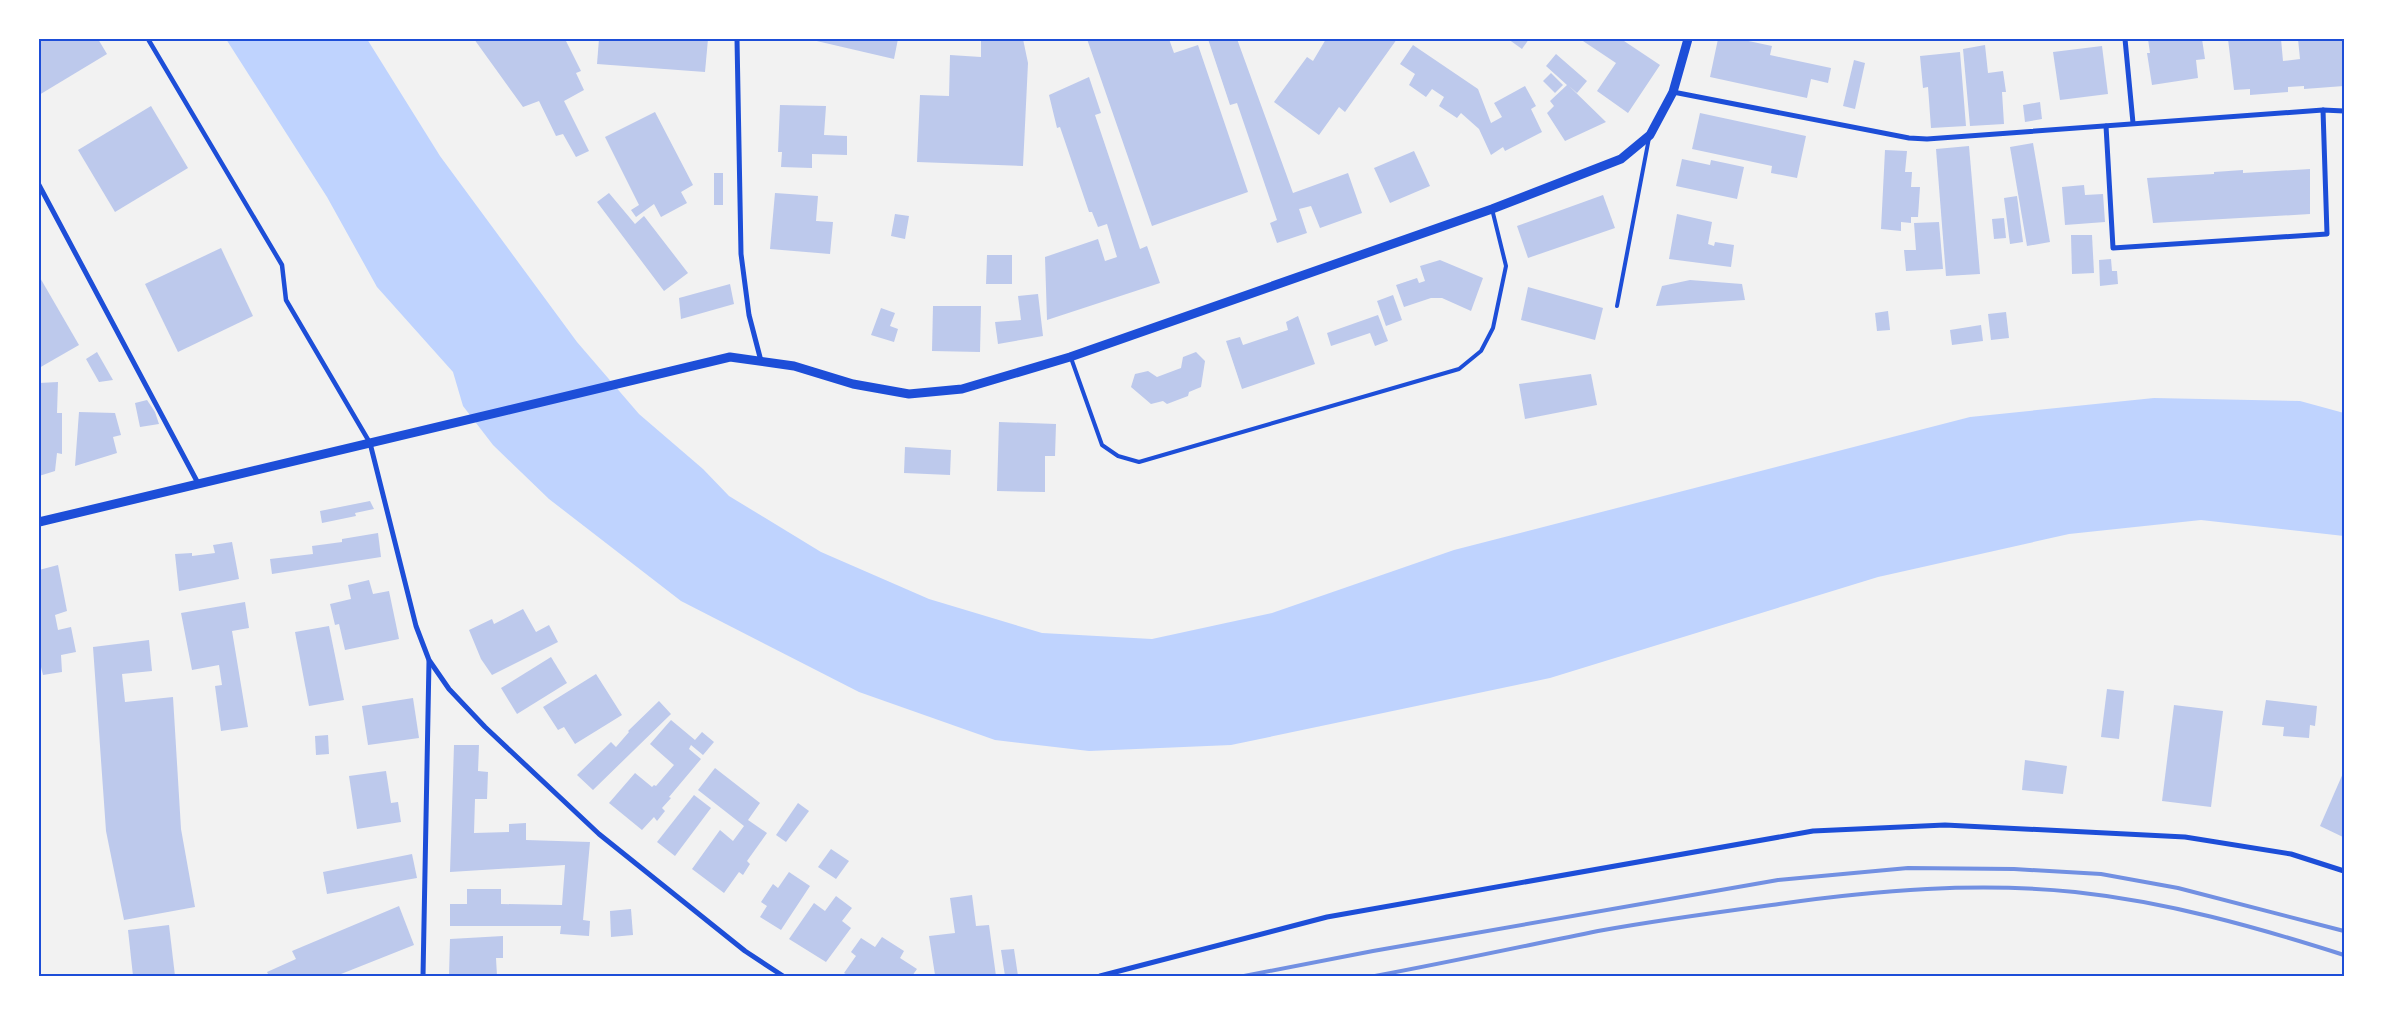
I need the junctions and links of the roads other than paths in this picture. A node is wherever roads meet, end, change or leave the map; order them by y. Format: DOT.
graph roads {
  1 [pos="148,39"];
  2 [pos="737,39"];
  3 [pos="1688,39"];
  4 [pos="2126,39"];
  5 [pos="1673,92"];
  6 [pos="2323,110"];
  7 [pos="2344,111"];
  8 [pos="2133,124"];
  9 [pos="2106,126"];
  10 [pos="1650,135"];
  11 [pos="39,185"];
  12 [pos="1492,209"];
  13 [pos="1617,306"];
  14 [pos="1070,357"];
  15 [pos="761,360"];
  16 [pos="370,443"];
  17 [pos="199,485"];
  18 [pos="39,522"];
  19 [pos="429,660"];
  20 [pos="2344,871"];
  21 [pos="423,976"];
  22 [pos="783,976"];
  23 [pos="1100,976"];
  1 -- 16 [label="street"];
  2 -- 15 [label="street"];
  3 -- 5 [label="street"];
  4 -- 8 [label="street"];
  5 -- 9 [label="street"];
  5 -- 10 [label="street"];
  6 -- 7 [label="street"];
  6 -- 8 [label="street"];
  6 -- 9 [label="street"];
  8 -- 9 [label="street"];
  10 -- 12 [label="street"];
  10 -- 13 [label="lane"];
  11 -- 17 [label="street"];
  12 -- 14 [label="street"];
  12 -- 14 [label="lane"];
  14 -- 15 [label="street"];
  15 -- 16 [label="street"];
  16 -- 17 [label="street"];
  16 -- 19 [label="street"];
  17 -- 18 [label="street"];
  19 -- 21 [label="street"];
  19 -- 22 [label="street"];
  20 -- 23 [label="street"];
}
